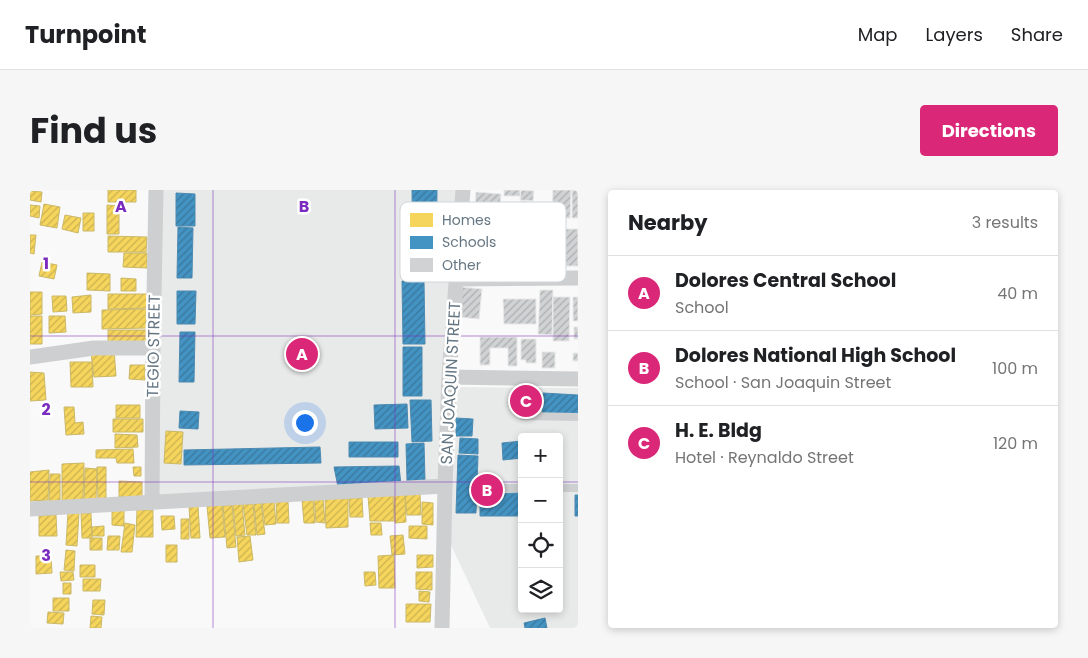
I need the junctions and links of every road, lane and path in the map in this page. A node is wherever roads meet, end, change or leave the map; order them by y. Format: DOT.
graph roads {
  1 [pos="156,190"];
  2 [pos="455,282"];
  3 [pos="153,348"];
  4 [pos="30,357"];
  5 [pos="449,377"];
  6 [pos="578,379"];
  7 [pos="523,416"];
  8 [pos="578,417"];
  9 [pos="445,486"];
  10 [pos="484,488"];
  11 [pos="518,488"];
  12 [pos="563,488"];
  13 [pos="578,488"];
  14 [pos="152,503"];
  15 [pos="30,509"];
  16 [pos="442,628"];
  1 -- 3 [label="street, TEGIO STREET"];
  2 -- 5 [label="street, SAN JOAQUIN STREET"];
  3 -- 4 [label="street"];
  3 -- 14 [label="street, TEGIO STREET"];
  5 -- 6 [label="street"];
  5 -- 9 [label="street, SAN JOAQUIN STREET"];
  7 -- 8 [label="lane"];
  9 -- 14 [label="street"];
  9 -- 16 [label="street, SAN JOAQUIN STREET"];
  10 -- 11 [label="lane"];
  12 -- 13 [label="lane"];
  14 -- 15 [label="street"];
}
